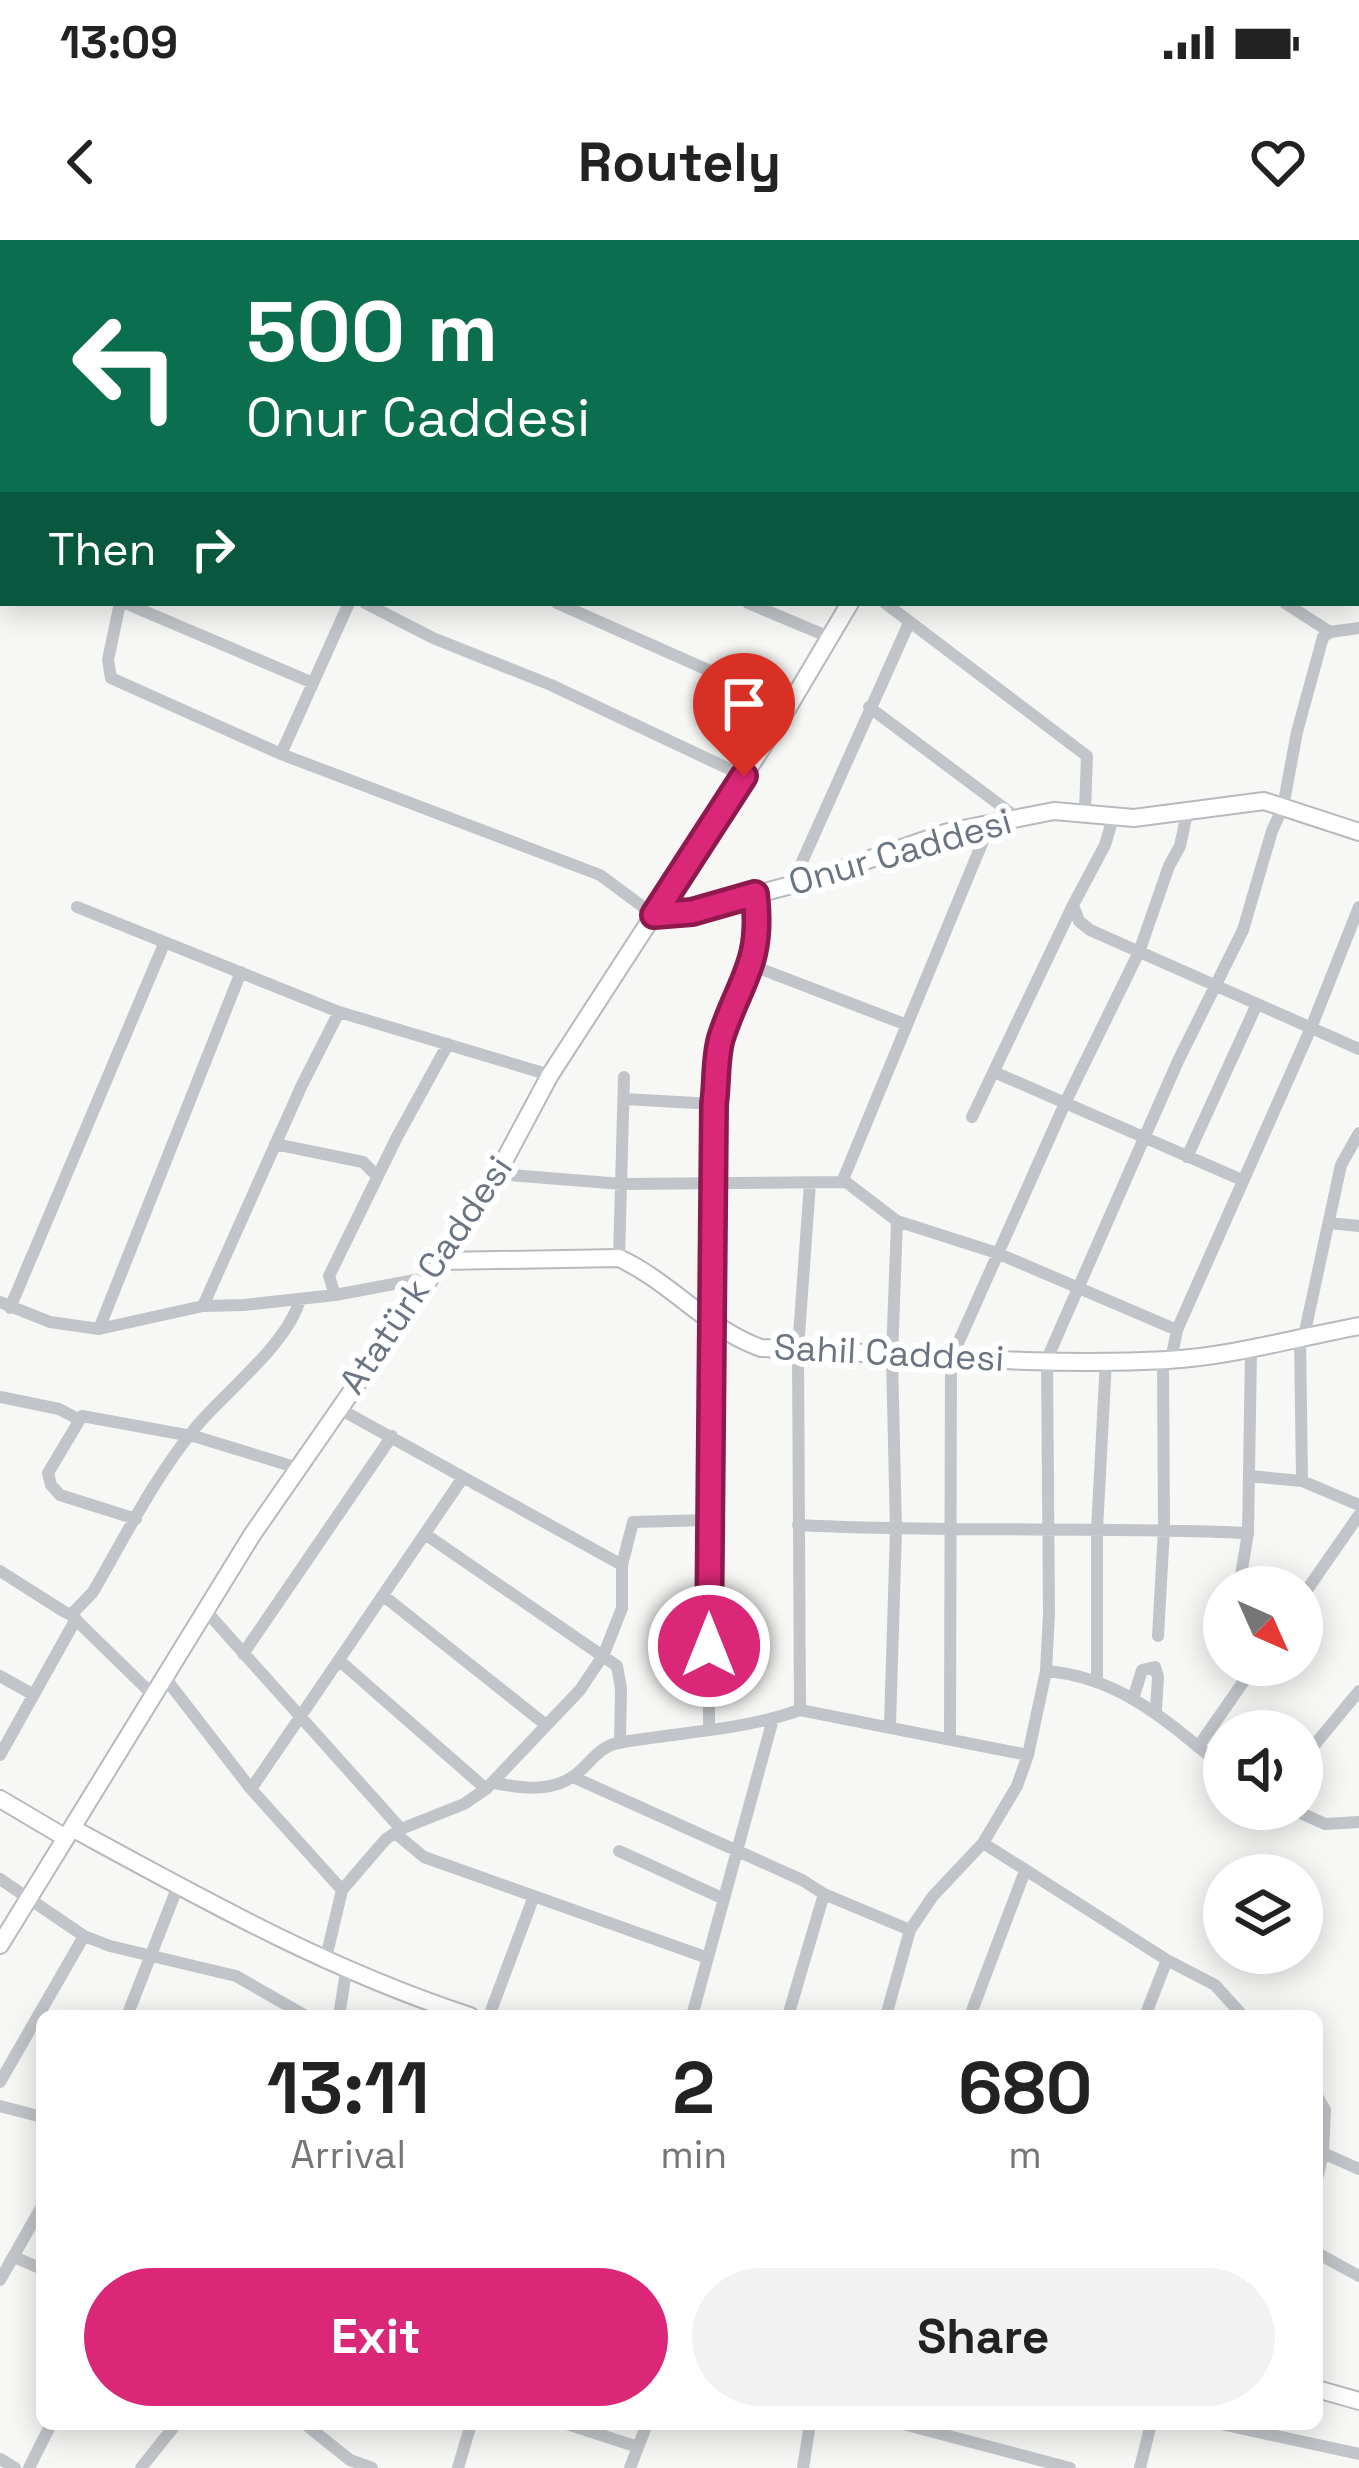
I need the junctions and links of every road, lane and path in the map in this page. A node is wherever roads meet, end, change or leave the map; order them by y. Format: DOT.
graph roads {
  1 [pos="122,606"];
  2 [pos="130,606"];
  3 [pos="348,606"];
  4 [pos="371,606"];
  5 [pos="755,606"];
  6 [pos="848,606"];
  7 [pos="889,606"];
  8 [pos="1291,606"];
  9 [pos="580,608"];
  10 [pos="909,623"];
  11 [pos="1359,628"];
  12 [pos="1330,632"];
  13 [pos="829,637"];
  14 [pos="313,683"];
  15 [pos="789,706"];
  16 [pos="869,707"];
  17 [pos="281,754"];
  18 [pos="744,776"];
  19 [pos="1283,807"];
  20 [pos="1187,809"];
  21 [pos="1085,811"];
  22 [pos="1114,815"];
  23 [pos="1016,817"];
  24 [pos="986,825"];
  25 [pos="1359,832"];
  26 [pos="793,882"];
  27 [pos="755,894"];
  28 [pos="1072,905"];
  29 [pos="76,907"];
  30 [pos="1359,907"];
  31 [pos="654,915"];
  32 [pos="164,944"];
  33 [pos="1139,952"];
  34 [pos="753,966"];
  35 [pos="241,972"];
  36 [pos="1214,985"];
  37 [pos="1257,1004"];
  38 [pos="339,1012"];
  39 [pos="907,1025"];
  40 [pos="1311,1028"];
  41 [pos="448,1044"];
  42 [pos="1359,1049"];
  43 [pos="994,1072"];
  44 [pos="550,1075"];
  45 [pos="624,1077"];
  46 [pos="624,1099"];
  47 [pos="1066,1101"];
  48 [pos="714,1104"];
  49 [pos="973,1117"];
  50 [pos="1359,1133"];
  51 [pos="1145,1140"];
  52 [pos="275,1144"];
  53 [pos="1186,1157"];
  54 [pos="497,1174"];
  55 [pos="377,1176"];
  56 [pos="1241,1180"];
  57 [pos="842,1182"];
  58 [pos="810,1183"];
  59 [pos="622,1184"];
  60 [pos="713,1184"];
  61 [pos="896,1221"];
  62 [pos="1330,1222"];
  63 [pos="1359,1226"];
  64 [pos="997,1253"];
  65 [pos="619,1258"];
  66 [pos="437,1269"];
  67 [pos="1081,1289"];
  68 [pos="335,1295"];
  69 [pos="300,1299"];
  70 [pos="5,1305"];
  71 [pos="203,1306"];
  72 [pos="709,1322"];
  73 [pos="1359,1326"];
  74 [pos="99,1329"];
  75 [pos="1177,1330"];
  76 [pos="1302,1337"];
  77 [pos="798,1349"];
  78 [pos="1251,1351"];
  79 [pos="892,1357"];
  80 [pos="951,1359"];
  81 [pos="1047,1359"];
  82 [pos="1106,1360"];
  83 [pos="1167,1360"];
  84 [pos="0,1397"];
  85 [pos="338,1408"];
  86 [pos="78,1419"];
  87 [pos="189,1436"];
  88 [pos="392,1436"];
  89 [pos="298,1468"];
  90 [pos="1250,1476"];
  91 [pos="463,1479"];
  92 [pos="1302,1481"];
  93 [pos="1359,1505"];
  94 [pos="1359,1515"];
  95 [pos="136,1519"];
  96 [pos="710,1520"];
  97 [pos="798,1525"];
  98 [pos="1048,1527"];
  99 [pos="950,1528"];
  100 [pos="1164,1529"];
  101 [pos="896,1530"];
  102 [pos="1097,1530"];
  103 [pos="1248,1532"];
  104 [pos="425,1534"];
  105 [pos="622,1565"];
  106 [pos="1242,1566"];
  107 [pos="1323,1567"];
  108 [pos="0,1571"];
  109 [pos="385,1597"];
  110 [pos="206,1611"];
  111 [pos="74,1617"];
  112 [pos="1158,1636"];
  113 [pos="242,1654"];
  114 [pos="604,1654"];
  115 [pos="341,1662"];
  116 [pos="1046,1671"];
  117 [pos="0,1676"];
  118 [pos="166,1679"];
  119 [pos="1097,1682"];
  120 [pos="1240,1686"];
  121 [pos="1359,1690"];
  122 [pos="32,1694"];
  123 [pos="155,1697"];
  124 [pos="1133,1699"];
  125 [pos="800,1710"];
  126 [pos="1156,1710"];
  127 [pos="300,1719"];
  128 [pos="773,1719"];
  129 [pos="890,1725"];
  130 [pos="546,1726"];
  131 [pos="709,1730"];
  132 [pos="1323,1734"];
  133 [pos="950,1738"];
  134 [pos="620,1743"];
  135 [pos="1198,1747"];
  136 [pos="1203,1751"];
  137 [pos="0,1755"];
  138 [pos="1028,1755"];
  139 [pos="573,1777"];
  140 [pos="490,1786"];
  141 [pos="251,1789"];
  142 [pos="0,1799"];
  143 [pos="1359,1822"];
  144 [pos="1323,1823"];
  145 [pos="398,1831"];
  146 [pos="69,1833"];
  147 [pos="983,1843"];
  148 [pos="620,1851"];
  149 [pos="738,1852"];
  150 [pos="1025,1870"];
  151 [pos="0,1880"];
  152 [pos="178,1886"];
  153 [pos="342,1890"];
  154 [pos="824,1894"];
  155 [pos="534,1896"];
  156 [pos="28,1899"];
  157 [pos="724,1899"];
  158 [pos="910,1930"];
  159 [pos="84,1936"];
  160 [pos="0,1945"];
  161 [pos="151,1956"];
  162 [pos="705,1957"];
  163 [pos="1167,1960"];
  164 [pos="326,1962"];
  165 [pos="346,1972"];
  166 [pos="41,2010"];
  167 [pos="130,2010"];
  168 [pos="296,2010"];
  169 [pos="340,2010"];
  170 [pos="429,2010"];
  171 [pos="491,2010"];
  172 [pos="693,2010"];
  173 [pos="790,2010"];
  174 [pos="888,2010"];
  175 [pos="972,2010"];
  176 [pos="1147,2010"];
  177 [pos="1238,2010"];
  178 [pos="36,2019"];
  179 [pos="0,2082"];
  180 [pos="0,2106"];
  181 [pos="1323,2106"];
  182 [pos="36,2115"];
  183 [pos="1323,2153"];
  184 [pos="1359,2169"];
  185 [pos="36,2217"];
  186 [pos="1323,2256"];
  187 [pos="14,2257"];
  188 [pos="36,2266"];
  189 [pos="1359,2276"];
  190 [pos="0,2280"];
  191 [pos="1323,2391"];
  192 [pos="1359,2401"];
  193 [pos="48,2430"];
  194 [pos="171,2430"];
  195 [pos="312,2430"];
  196 [pos="469,2430"];
  197 [pos="586,2430"];
  198 [pos="645,2430"];
  199 [pos="808,2430"];
  200 [pos="925,2430"];
  201 [pos="1149,2430"];
  202 [pos="1249,2430"];
  203 [pos="638,2447"];
  204 [pos="1359,2454"];
  205 [pos="0,2459"];
  206 [pos="15,2468"];
  207 [pos="29,2468"];
  208 [pos="141,2468"];
  209 [pos="372,2468"];
  210 [pos="458,2468"];
  211 [pos="630,2468"];
  212 [pos="803,2468"];
  213 [pos="1070,2468"];
  214 [pos="1141,2468"];
  1 -- 17 [label="street"];
  2 -- 14 [label="street"];
  3 -- 14 [label="street"];
  4 -- 18 [label="street"];
  5 -- 13 [label="street"];
  6 -- 13 [label="street, Atatürk Caddesi"];
  7 -- 10 [label="street"];
  8 -- 12 [label="street"];
  9 -- 15 [label="street"];
  10 -- 16 [label="street"];
  10 -- 21 [label="street"];
  11 -- 12 [label="street"];
  12 -- 19 [label="street"];
  13 -- 15 [label="street, Atatürk Caddesi"];
  14 -- 17 [label="street"];
  15 -- 18 [label="street, Atatürk Caddesi"];
  16 -- 23 [label="street"];
  16 -- 26 [label="street"];
  17 -- 31 [label="street"];
  18 -- 31 [label="street, Atatürk Caddesi"];
  19 -- 20 [label="street, Onur Caddesi"];
  19 -- 25 [label="street, Onur Caddesi"];
  19 -- 36 [label="street"];
  20 -- 22 [label="street, Onur Caddesi"];
  20 -- 33 [label="street"];
  21 -- 22 [label="street, Onur Caddesi"];
  21 -- 23 [label="street, Onur Caddesi"];
  22 -- 28 [label="street"];
  23 -- 24 [label="street, Onur Caddesi"];
  24 -- 26 [label="street, Onur Caddesi"];
  24 -- 39 [label="street"];
  26 -- 27 [label="street, Onur Caddesi"];
  27 -- 31 [label="street, Onur Caddesi"];
  27 -- 34 [label="street"];
  28 -- 33 [label="street"];
  28 -- 43 [label="street"];
  29 -- 32 [label="street"];
  30 -- 40 [label="street"];
  31 -- 44 [label="street, Atatürk Caddesi"];
  32 -- 35 [label="street"];
  32 -- 70 [label="street"];
  33 -- 36 [label="street"];
  33 -- 47 [label="street"];
  34 -- 39 [label="street"];
  34 -- 48 [label="street"];
  35 -- 38 [label="street"];
  35 -- 74 [label="street"];
  36 -- 37 [label="street"];
  36 -- 51 [label="street"];
  37 -- 40 [label="street"];
  37 -- 53 [label="street"];
  38 -- 41 [label="street"];
  38 -- 52 [label="street"];
  39 -- 57 [label="street"];
  40 -- 42 [label="street"];
  40 -- 56 [label="street"];
  41 -- 44 [label="street"];
  41 -- 55 [label="street"];
  43 -- 47 [label="street"];
  43 -- 49 [label="street"];
  44 -- 54 [label="street, Atatürk Caddesi"];
  45 -- 46 [label="street"];
  46 -- 48 [label="street"];
  46 -- 59 [label="street"];
  47 -- 51 [label="street"];
  47 -- 64 [label="street"];
  48 -- 60 [label="street"];
  50 -- 62 [label="street"];
  51 -- 53 [label="street"];
  51 -- 67 [label="street"];
  52 -- 55 [label="street"];
  52 -- 71 [label="street"];
  53 -- 56 [label="street"];
  54 -- 59 [label="street"];
  54 -- 66 [label="street, Atatürk Caddesi"];
  55 -- 68 [label="street"];
  56 -- 75 [label="street"];
  57 -- 58 [label="street"];
  57 -- 61 [label="street"];
  58 -- 60 [label="street"];
  58 -- 77 [label="street"];
  59 -- 60 [label="street"];
  59 -- 65 [label="street"];
  60 -- 72 [label="street"];
  61 -- 64 [label="street"];
  61 -- 79 [label="street"];
  62 -- 63 [label="street"];
  62 -- 76 [label="street"];
  64 -- 67 [label="street"];
  64 -- 80 [label="street"];
  65 -- 66 [label="street"];
  65 -- 72 [label="street, Sahil Caddesi"];
  66 -- 68 [label="street"];
  66 -- 85 [label="street, Atatürk Caddesi"];
  67 -- 75 [label="street"];
  67 -- 81 [label="street"];
  68 -- 69 [label="street"];
  69 -- 71 [label="street"];
  69 -- 87 [label="street"];
  70 -- 74 [label="street"];
  71 -- 74 [label="street"];
  72 -- 77 [label="street, Sahil Caddesi"];
  72 -- 96 [label="street"];
  73 -- 76 [label="street, Sahil Caddesi"];
  75 -- 83 [label="street"];
  76 -- 78 [label="street, Sahil Caddesi"];
  76 -- 92 [label="street"];
  77 -- 79 [label="street, Sahil Caddesi"];
  77 -- 97 [label="street"];
  78 -- 83 [label="street, Sahil Caddesi"];
  78 -- 90 [label="street"];
  79 -- 80 [label="street, Sahil Caddesi"];
  79 -- 101 [label="street"];
  80 -- 81 [label="street, Sahil Caddesi"];
  80 -- 99 [label="street"];
  81 -- 82 [label="street, Sahil Caddesi"];
  81 -- 98 [label="street"];
  82 -- 83 [label="street, Sahil Caddesi"];
  82 -- 102 [label="street"];
  83 -- 100 [label="street"];
  84 -- 86 [label="street"];
  85 -- 88 [label="street"];
  85 -- 89 [label="street, Atatürk Caddesi"];
  86 -- 87 [label="street"];
  86 -- 95 [label="street"];
  87 -- 89 [label="street"];
  87 -- 95 [label="street"];
  88 -- 91 [label="street"];
  88 -- 113 [label="street"];
  89 -- 110 [label="street, Atatürk Caddesi"];
  90 -- 92 [label="street"];
  90 -- 103 [label="street"];
  91 -- 104 [label="street"];
  91 -- 105 [label="street"];
  92 -- 93 [label="street"];
  94 -- 107 [label="street"];
  95 -- 111 [label="street"];
  96 -- 105 [label="street"];
  96 -- 131 [label="street"];
  97 -- 101 [label="street"];
  97 -- 125 [label="street"];
  98 -- 99 [label="street"];
  98 -- 102 [label="street"];
  98 -- 116 [label="street"];
  99 -- 101 [label="street"];
  99 -- 133 [label="street"];
  100 -- 102 [label="street"];
  100 -- 103 [label="street"];
  100 -- 112 [label="street"];
  101 -- 129 [label="street"];
  102 -- 119 [label="street"];
  103 -- 106 [label="street"];
  104 -- 109 [label="street"];
  104 -- 114 [label="street"];
  105 -- 114 [label="street"];
  108 -- 111 [label="street"];
  109 -- 115 [label="street"];
  109 -- 130 [label="street"];
  110 -- 113 [label="street"];
  110 -- 118 [label="street, Atatürk Caddesi"];
  111 -- 122 [label="street"];
  111 -- 123 [label="street"];
  113 -- 127 [label="street"];
  114 -- 130 [label="street"];
  114 -- 134 [label="street"];
  115 -- 127 [label="street"];
  115 -- 140 [label="street"];
  116 -- 119 [label="street"];
  116 -- 138 [label="street"];
  117 -- 122 [label="street"];
  118 -- 123 [label="street, Atatürk Caddesi"];
  118 -- 141 [label="street"];
  119 -- 124 [label="street"];
  120 -- 135 [label="street"];
  121 -- 132 [label="street"];
  122 -- 137 [label="street"];
  123 -- 146 [label="street, Atatürk Caddesi"];
  124 -- 126 [label="street"];
  124 -- 126 [label="street"];
  125 -- 128 [label="street"];
  125 -- 129 [label="street"];
  126 -- 135 [label="street"];
  127 -- 141 [label="street"];
  127 -- 145 [label="street"];
  128 -- 131 [label="street"];
  128 -- 149 [label="street"];
  129 -- 133 [label="street"];
  130 -- 140 [label="street"];
  131 -- 134 [label="street"];
  133 -- 138 [label="street"];
  134 -- 139 [label="street"];
  135 -- 136 [label="street"];
  138 -- 147 [label="street"];
  139 -- 140 [label="street"];
  139 -- 149 [label="street"];
  140 -- 145 [label="street"];
  141 -- 153 [label="street"];
  142 -- 146 [label="street"];
  143 -- 144 [label="street"];
  145 -- 153 [label="street"];
  145 -- 155 [label="street"];
  146 -- 152 [label="street"];
  146 -- 156 [label="street, Atatürk Caddesi"];
  147 -- 150 [label="street"];
  147 -- 158 [label="street"];
  148 -- 157 [label="street"];
  149 -- 154 [label="street"];
  149 -- 157 [label="street"];
  150 -- 163 [label="street"];
  150 -- 175 [label="street"];
  151 -- 156 [label="street"];
  152 -- 161 [label="street"];
  152 -- 164 [label="street"];
  153 -- 164 [label="street"];
  154 -- 158 [label="street"];
  154 -- 173 [label="street"];
  155 -- 162 [label="street"];
  155 -- 171 [label="street"];
  156 -- 159 [label="street"];
  156 -- 160 [label="street, Atatürk Caddesi"];
  157 -- 162 [label="street"];
  158 -- 174 [label="street"];
  159 -- 161 [label="street"];
  159 -- 166 [label="street"];
  161 -- 167 [label="street"];
  161 -- 168 [label="street"];
  162 -- 172 [label="street"];
  163 -- 176 [label="street"];
  163 -- 177 [label="street"];
  164 -- 165 [label="street"];
  165 -- 169 [label="street"];
  165 -- 170 [label="street"];
  178 -- 179 [label="street"];
  180 -- 182 [label="street"];
  181 -- 183 [label="street"];
  183 -- 184 [label="street"];
  185 -- 187 [label="street"];
  186 -- 189 [label="street"];
  187 -- 188 [label="street"];
  187 -- 190 [label="street"];
  191 -- 192 [label="street"];
  193 -- 207 [label="street"];
  194 -- 208 [label="street"];
  195 -- 209 [label="street"];
  196 -- 210 [label="street"];
  197 -- 203 [label="street"];
  198 -- 203 [label="street"];
  199 -- 212 [label="street"];
  200 -- 213 [label="street"];
  201 -- 214 [label="street"];
  202 -- 204 [label="street"];
  203 -- 211 [label="street"];
  205 -- 206 [label="street"];
}
